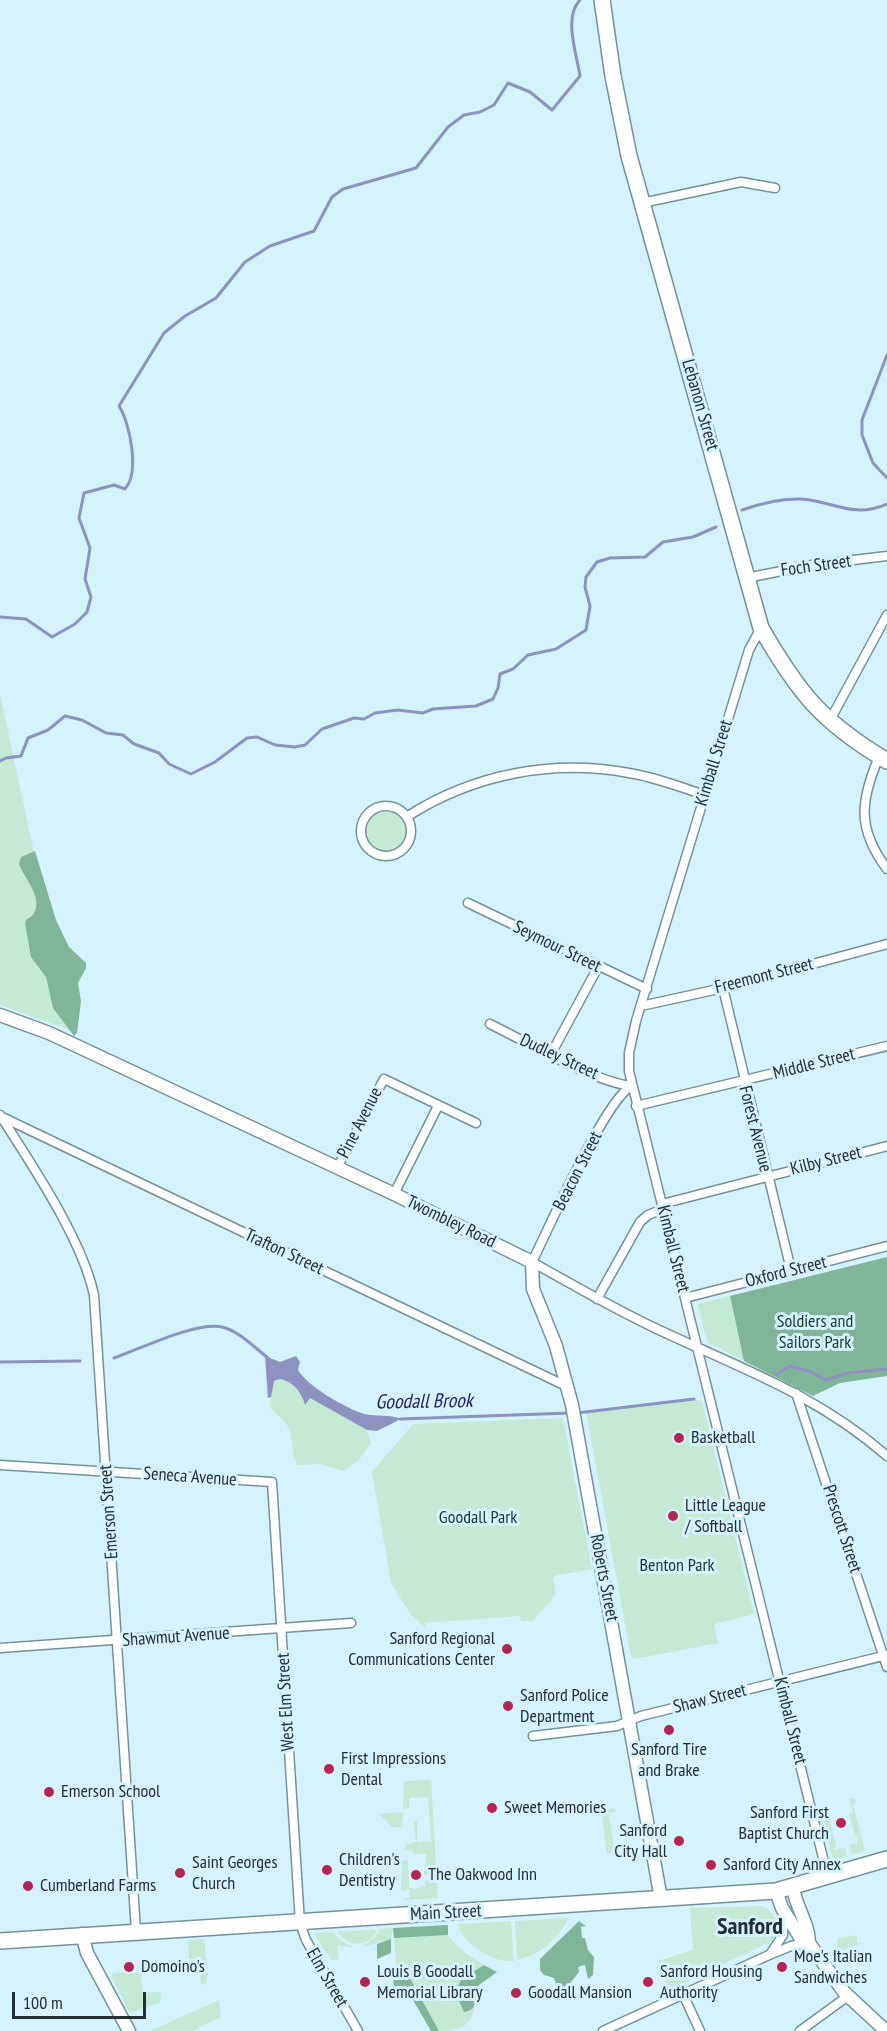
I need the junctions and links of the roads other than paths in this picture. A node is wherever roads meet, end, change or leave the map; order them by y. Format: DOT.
graph roads {
  1 [pos="602,0"];
  2 [pos="775,188"];
  3 [pos="642,203"];
  4 [pos="887,556"];
  5 [pos="746,578"];
  6 [pos="887,615"];
  7 [pos="761,628"];
  8 [pos="829,722"];
  9 [pos="883,759"];
  10 [pos="705,795"];
  11 [pos="408,816"];
  12 [pos="887,869"];
  13 [pos="468,903"];
  14 [pos="887,944"];
  15 [pos="598,967"];
  16 [pos="723,988"];
  17 [pos="646,989"];
  18 [pos="641,1006"];
  19 [pos="0,1015"];
  20 [pos="490,1024"];
  21 [pos="887,1046"];
  22 [pos="551,1054"];
  23 [pos="744,1082"];
  24 [pos="631,1086"];
  25 [pos="438,1106"];
  26 [pos="636,1106"];
  27 [pos="0,1116"];
  28 [pos="476,1123"];
  29 [pos="887,1146"];
  30 [pos="338,1168"];
  31 [pos="767,1176"];
  32 [pos="394,1194"];
  33 [pos="662,1207"];
  34 [pos="887,1246"];
  35 [pos="532,1262"];
  36 [pos="790,1270"];
  37 [pos="685,1298"];
  38 [pos="597,1299"];
  39 [pos="695,1345"];
  40 [pos="567,1387"];
  41 [pos="796,1393"];
  42 [pos="887,1456"];
  43 [pos="0,1465"];
  44 [pos="106,1472"];
  45 [pos="272,1482"];
  46 [pos="351,1623"];
  47 [pos="282,1629"];
  48 [pos="117,1641"];
  49 [pos="0,1648"];
  50 [pos="886,1656"];
  51 [pos="887,1667"];
  52 [pos="780,1682"];
  53 [pos="630,1720"];
  54 [pos="533,1736"];
  55 [pos="887,1859"];
  56 [pos="828,1878"];
  57 [pos="793,1888"];
  58 [pos="776,1891"];
  59 [pos="661,1899"];
  60 [pos="784,1913"];
  61 [pos="300,1923"];
  62 [pos="136,1931"];
  63 [pos="82,1934"];
  64 [pos="0,1941"];
  65 [pos="809,1943"];
  66 [pos="769,1955"];
  67 [pos="683,1994"];
  68 [pos="848,1996"];
  69 [pos="129,2031"];
  70 [pos="358,2031"];
  71 [pos="603,2031"];
  72 [pos="700,2031"];
  73 [pos="800,2031"];
  74 [pos="886,2031"];
  1 -- 3 [label="highway, Lebanon Street"];
  2 -- 3 [label="street"];
  3 -- 5 [label="highway, Lebanon Street"];
  4 -- 5 [label="street, Foch Street"];
  5 -- 7 [label="highway, Lebanon Street"];
  6 -- 8 [label="street"];
  7 -- 8 [label="highway, Lebanon Street"];
  7 -- 10 [label="street, Kimball Street"];
  8 -- 9 [label="highway, Lebanon Street"];
  9 -- 12 [label="street"];
  10 -- 11 [label="street"];
  10 -- 17 [label="street, Kimball Street"];
  11 -- 11 [label="street"];
  13 -- 15 [label="street, Seymour Street"];
  14 -- 16 [label="street, Freemont Street"];
  15 -- 17 [label="street, Seymour Street"];
  15 -- 22 [label="street"];
  16 -- 18 [label="street, Freemont Street"];
  16 -- 23 [label="street, Forest Avenue"];
  17 -- 18 [label="street, Kimball Street"];
  18 -- 24 [label="street, Kimball Street"];
  19 -- 30 [label="street, Twombley Road"];
  20 -- 22 [label="street, Dudley Street"];
  21 -- 23 [label="street, Middle Street"];
  22 -- 24 [label="street, Dudley Street"];
  23 -- 26 [label="street, Middle Street"];
  23 -- 31 [label="street, Forest Avenue"];
  24 -- 26 [label="street, Kimball Street"];
  24 -- 35 [label="street, Beacon Street"];
  25 -- 28 [label="street"];
  25 -- 30 [label="street, Pine Avenue"];
  25 -- 32 [label="street"];
  26 -- 33 [label="street, Kimball Street"];
  27 -- 40 [label="street, Trafton Street"];
  27 -- 44 [label="street, Emerson Street"];
  29 -- 31 [label="street, Kilby Street"];
  30 -- 32 [label="street, Twombley Road"];
  31 -- 33 [label="street, Kilby Street"];
  31 -- 36 [label="street, Forest Avenue"];
  32 -- 35 [label="street, Twombley Road"];
  33 -- 37 [label="street, Kimball Street"];
  33 -- 38 [label="street, Kilby Street"];
  34 -- 36 [label="street, Oxford Street"];
  35 -- 38 [label="street, Twombley Road"];
  35 -- 40 [label="street, Roberts Street"];
  36 -- 37 [label="street, Oxford Street"];
  37 -- 39 [label="street, Kimball Street"];
  38 -- 39 [label="street, Twombley Road"];
  39 -- 41 [label="street, Twombley Road"];
  39 -- 52 [label="street, Kimball Street"];
  40 -- 53 [label="street, Roberts Street"];
  41 -- 42 [label="street, Twombley Road"];
  41 -- 50 [label="street, Prescott Street"];
  43 -- 44 [label="street, Seneca Avenue"];
  44 -- 45 [label="street, Seneca Avenue"];
  44 -- 48 [label="street, Emerson Street"];
  45 -- 47 [label="street, West Elm Street"];
  46 -- 47 [label="street, Shawmut Avenue"];
  47 -- 48 [label="street, Shawmut Avenue"];
  47 -- 61 [label="street, West Elm Street"];
  48 -- 49 [label="street, Shawmut Avenue"];
  48 -- 62 [label="street, Emerson Street"];
  50 -- 51 [label="street, Prescott Street"];
  50 -- 52 [label="street, Shaw Street"];
  52 -- 53 [label="street, Shaw Street"];
  52 -- 56 [label="street, Kimball Street"];
  53 -- 54 [label="street, Shaw Street"];
  53 -- 59 [label="street, Roberts Street"];
  55 -- 56 [label="highway, Main Street"];
  56 -- 57 [label="highway, Main Street"];
  57 -- 58 [label="highway, Main Street"];
  57 -- 65 [label="street"];
  58 -- 59 [label="highway, Main Street"];
  58 -- 60 [label="street"];
  59 -- 61 [label="highway, Main Street"];
  60 -- 65 [label="street"];
  60 -- 66 [label="street"];
  61 -- 62 [label="highway, Main Street"];
  61 -- 70 [label="street, Elm Street"];
  62 -- 63 [label="highway, Main Street"];
  63 -- 64 [label="highway, Main Street"];
  63 -- 69 [label="street"];
  65 -- 66 [label="street"];
  65 -- 68 [label="street"];
  66 -- 67 [label="street"];
  67 -- 71 [label="street"];
  67 -- 72 [label="street"];
  68 -- 73 [label="street"];
  68 -- 74 [label="street"];
}
